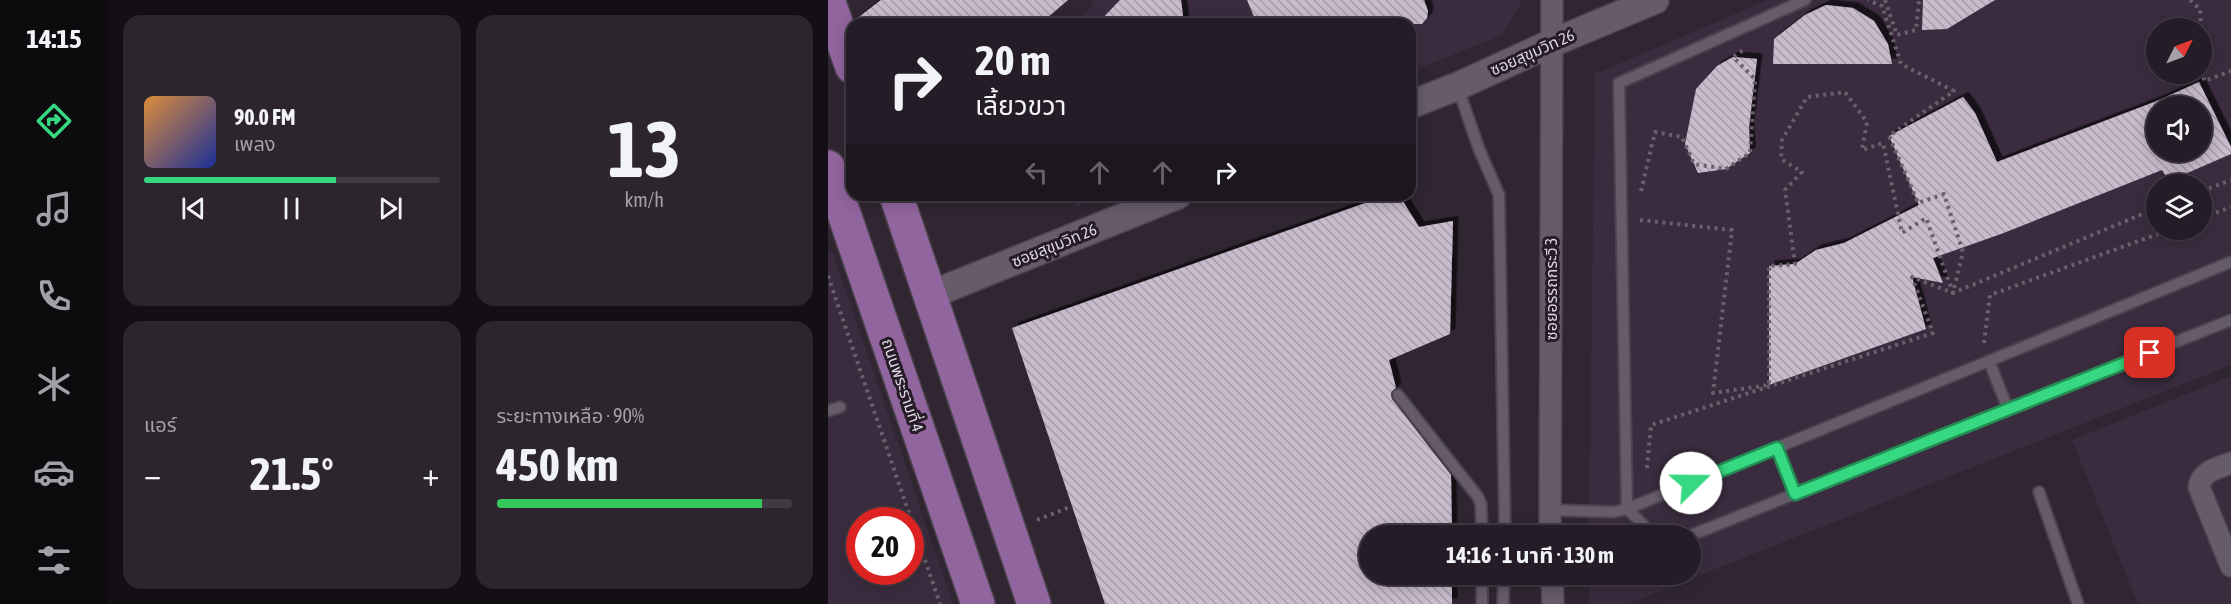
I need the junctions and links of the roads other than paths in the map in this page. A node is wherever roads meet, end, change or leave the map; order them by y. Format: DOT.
graph roads {
  1 [pos="1552,0"];
  2 [pos="1655,0"];
  3 [pos="1805,0"];
  4 [pos="828,1"];
  5 [pos="1552,43"];
  6 [pos="846,50"];
  7 [pos="1458,86"];
  8 [pos="1416,103"];
  9 [pos="828,167"];
  10 [pos="898,201"];
  11 [pos="1163,201"];
  12 [pos="2231,262"];
  13 [pos="930,295"];
  14 [pos="2231,321"];
  15 [pos="1989,361"];
  16 [pos="1398,395"];
  17 [pos="840,407"];
  18 [pos="2007,409"];
  19 [pos="828,411"];
  20 [pos="1777,448"];
  21 [pos="2231,463"];
  22 [pos="2039,492"];
  23 [pos="1795,494"];
  24 [pos="1627,509"];
  25 [pos="1549,510"];
  26 [pos="1482,525"];
  27 [pos="1505,525"];
  28 [pos="1550,525"];
  29 [pos="1644,525"];
  30 [pos="1701,531"];
  31 [pos="2226,539"];
  32 [pos="2231,566"];
  33 [pos="1482,585"];
  34 [pos="1504,585"];
  35 [pos="1552,585"];
  36 [pos="978,604"];
  37 [pos="1034,604"];
  38 [pos="1482,604"];
  39 [pos="1503,604"];
  40 [pos="1553,604"];
  41 [pos="2078,604"];
  1 -- 5 [label="street, ซอยอรรถกระวี 3"];
  2 -- 5 [label="street, ซอยสุขุมวิท 26"];
  3 -- 24 [label="lane"];
  4 -- 6 [label="main road"];
  5 -- 7 [label="street, ซอยสุขุมวิท 26"];
  5 -- 25 [label="street, ซอยอรรถกระวี 3"];
  7 -- 8 [label="street, ซอยสุขุมวิท 26"];
  7 -- 27 [label="lane"];
  9 -- 36 [label="main road, ถนนพระรามที่ 4"];
  10 -- 13 [label="main road"];
  11 -- 13 [label="street, ซอยสุขุมวิท 26"];
  12 -- 15 [label="lane"];
  13 -- 37 [label="main road"];
  14 -- 18 [label="lane"];
  15 -- 18 [label="lane"];
  15 -- 20 [label="lane"];
  16 -- 26 [label="lane"];
  17 -- 19 [label="lane"];
  18 -- 23 [label="lane"];
  20 -- 23 [label="lane"];
  20 -- 24 [label="lane"];
  21 -- 31 [label="street"];
  22 -- 41 [label="lane"];
  23 -- 30 [label="lane"];
  24 -- 25 [label="lane"];
  24 -- 29 [label="lane"];
  25 -- 28 [label="street, ซอยอรรถกระวี 3"];
  31 -- 32 [label="street"];
  33 -- 38 [label="lane"];
  34 -- 39 [label="lane"];
  35 -- 40 [label="street"];
}
